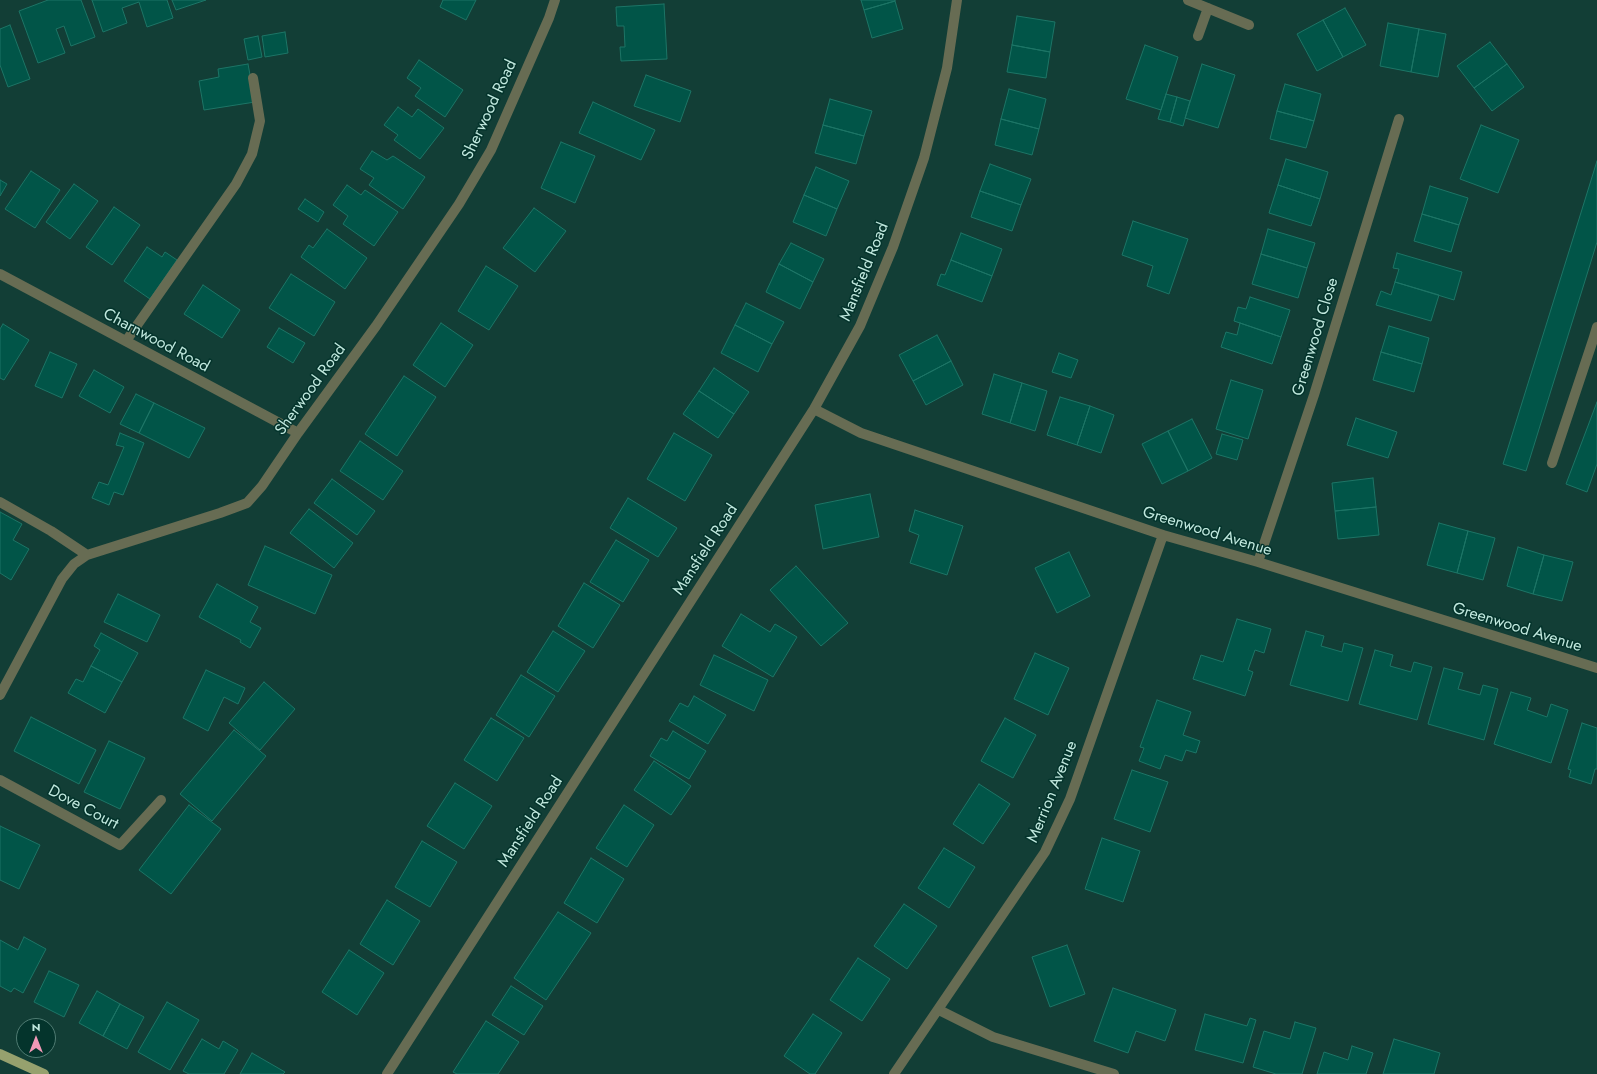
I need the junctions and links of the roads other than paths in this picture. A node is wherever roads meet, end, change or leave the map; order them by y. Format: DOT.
graph roads {
  1 [pos="555,0"];
  2 [pos="958,0"];
  3 [pos="1188,0"];
  4 [pos="1208,8"];
  5 [pos="1249,25"];
  6 [pos="1198,36"];
  7 [pos="253,78"];
  8 [pos="1399,119"];
  9 [pos="0,274"];
  10 [pos="1596,334"];
  11 [pos="126,342"];
  12 [pos="814,409"];
  13 [pos="298,433"];
  14 [pos="1552,463"];
  15 [pos="0,502"];
  16 [pos="1163,535"];
  17 [pos="87,556"];
  18 [pos="1258,562"];
  19 [pos="1597,668"];
  20 [pos="0,695"];
  21 [pos="0,780"];
  22 [pos="161,800"];
  23 [pos="939,1010"];
  24 [pos="0,1054"];
  25 [pos="44,1074"];
  26 [pos="387,1074"];
  27 [pos="894,1074"];
  28 [pos="1114,1074"];
  1 -- 13 [label="street, Sherwood Road"];
  2 -- 12 [label="street, Mansfield Road"];
  3 -- 4 [label="street"];
  4 -- 5 [label="street"];
  4 -- 6 [label="street"];
  7 -- 11 [label="street"];
  8 -- 18 [label="street, Greenwood Close"];
  9 -- 11 [label="street, Charnwood Road"];
  10 -- 14 [label="street"];
  11 -- 13 [label="street, Charnwood Road"];
  12 -- 16 [label="street, Greenwood Avenue"];
  12 -- 26 [label="street, Mansfield Road"];
  13 -- 17 [label="street, Sherwood Road"];
  15 -- 17 [label="street"];
  16 -- 18 [label="street, Greenwood Avenue"];
  16 -- 23 [label="street, Merrion Avenue"];
  17 -- 20 [label="street, Sherwood Road"];
  18 -- 19 [label="street, Greenwood Avenue"];
  21 -- 22 [label="street, Dove Court"];
  23 -- 27 [label="street, Merrion Avenue"];
  23 -- 28 [label="street"];
  24 -- 25 [label="main road"];
}
